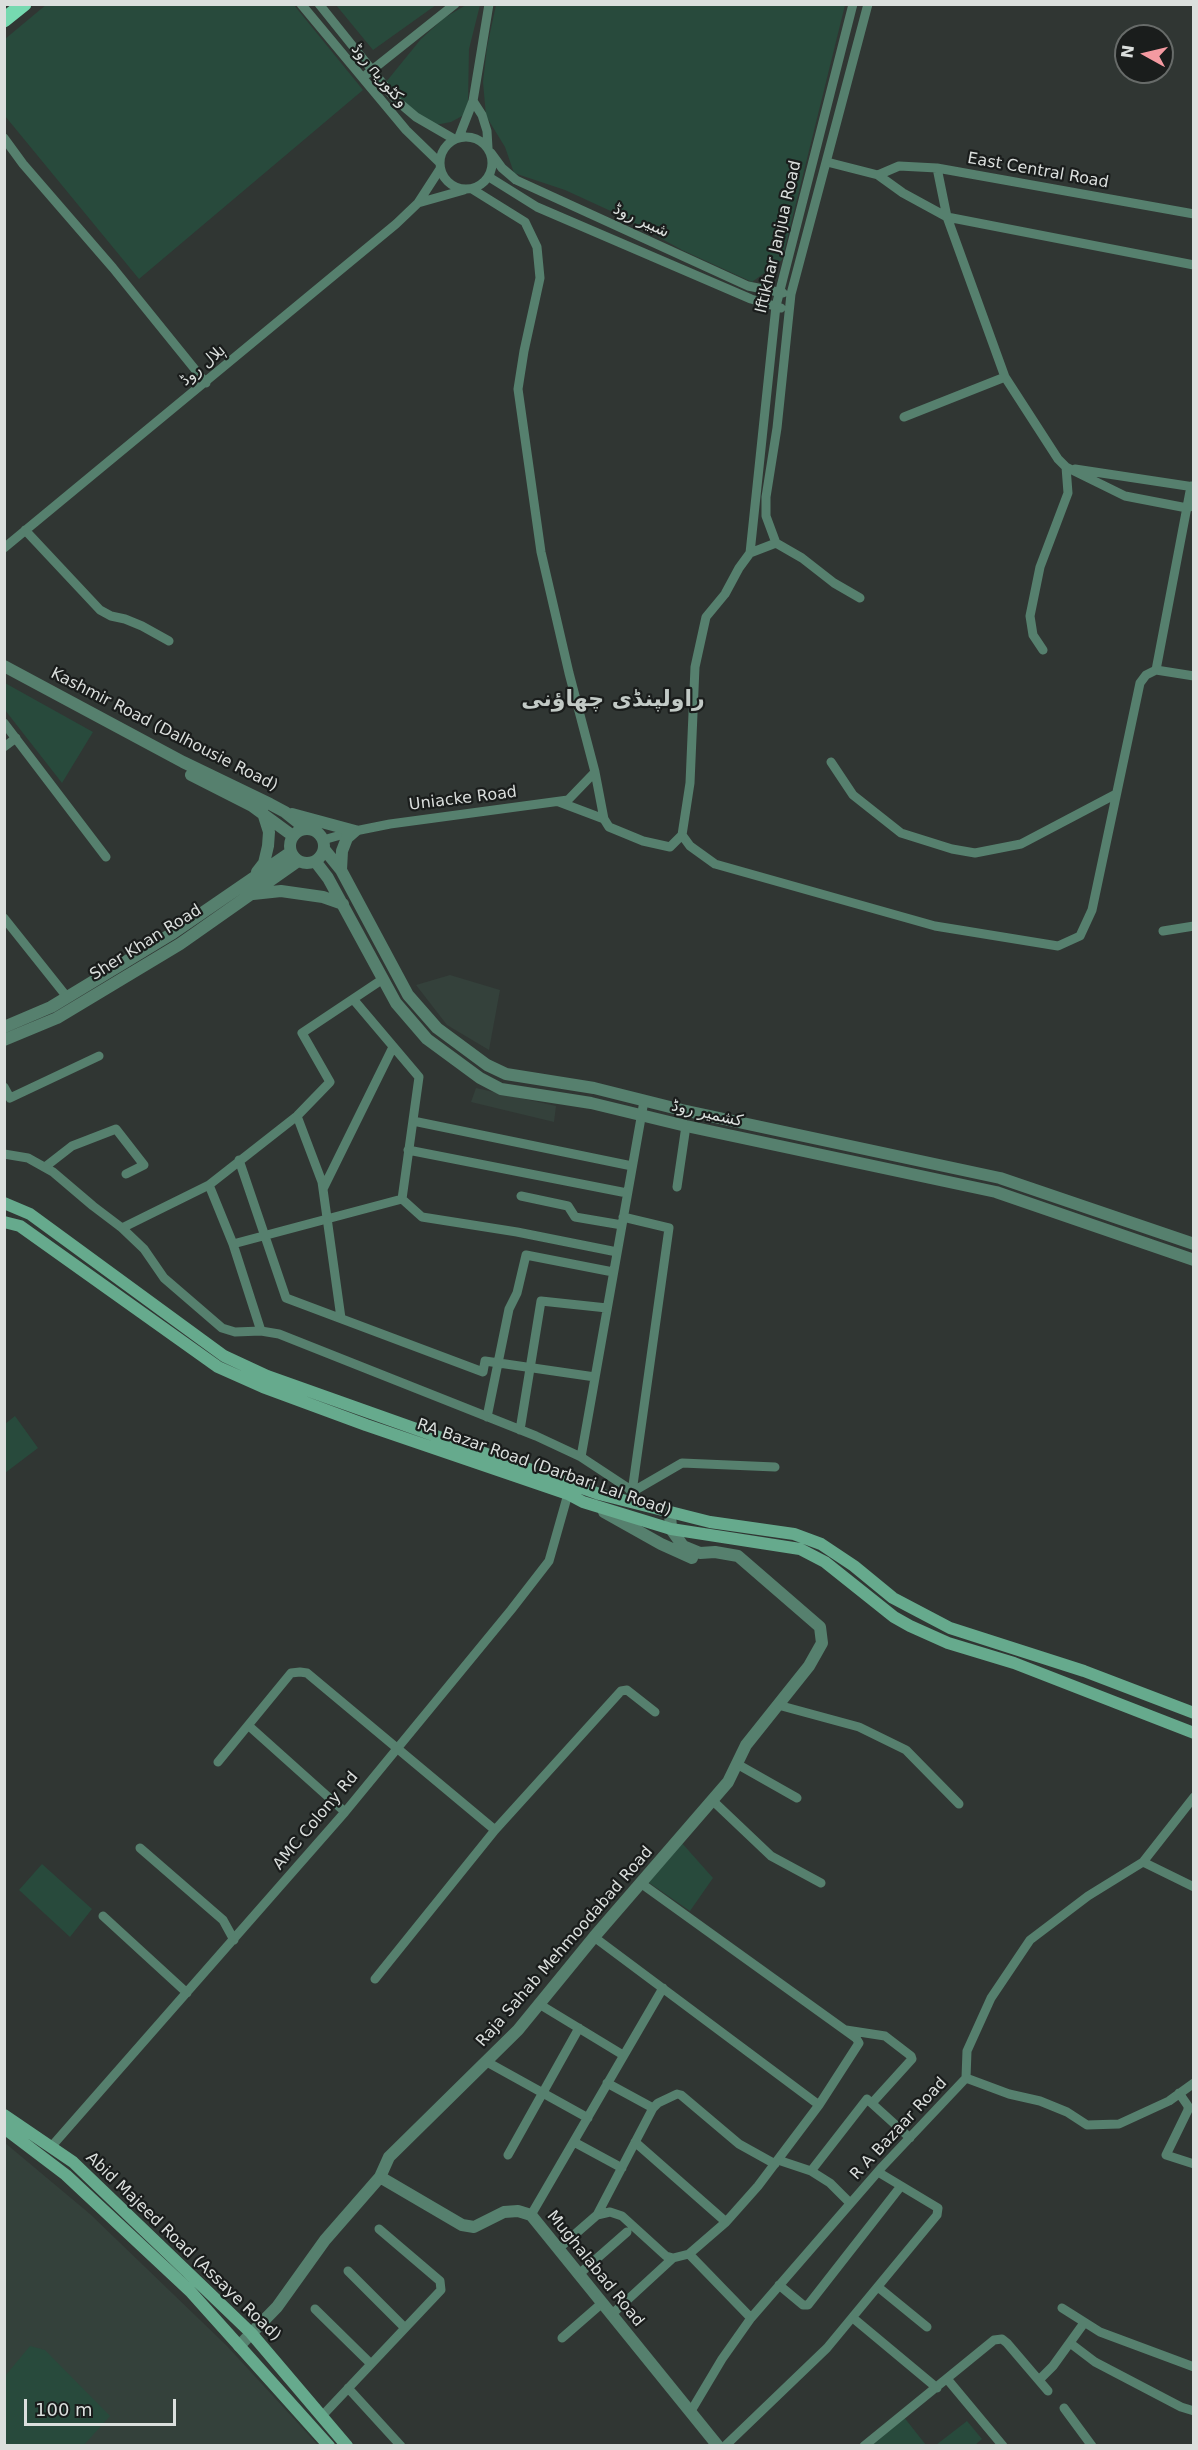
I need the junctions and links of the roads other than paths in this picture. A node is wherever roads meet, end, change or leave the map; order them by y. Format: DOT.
graph roads {
  1 [pos="24,4"];
  2 [pos="301,4"];
  3 [pos="320,4"];
  4 [pos="455,4"];
  5 [pos="489,4"];
  6 [pos="854,4"];
  7 [pos="868,4"];
  8 [pos="4,20"];
  9 [pos="861,30"];
  10 [pos="371,71"];
  11 [pos="362,79"];
  12 [pos="473,101"];
  13 [pos="4,138"];
  14 [pos="456,138"];
  15 [pos="489,150"];
  16 [pos="827,162"];
  17 [pos="439,166"];
  18 [pos="937,168"];
  19 [pos="878,175"];
  20 [pos="489,177"];
  21 [pos="468,190"];
  22 [pos="418,203"];
  23 [pos="1194,214"];
  24 [pos="947,217"];
  25 [pos="1194,265"];
  26 [pos="779,292"];
  27 [pos="791,294"];
  28 [pos="776,306"];
  29 [pos="789,311"];
  30 [pos="1005,377"];
  31 [pos="206,383"];
  32 [pos="904,417"];
  33 [pos="1066,467"];
  34 [pos="1192,486"];
  35 [pos="1190,506"];
  36 [pos="25,530"];
  37 [pos="776,543"];
  38 [pos="4,548"];
  39 [pos="750,553"];
  40 [pos="860,598"];
  41 [pos="169,641"];
  42 [pos="1043,650"];
  43 [pos="4,666"];
  44 [pos="1156,670"];
  45 [pos="4,675"];
  46 [pos="1194,676"];
  47 [pos="4,723"];
  48 [pos="16,738"];
  49 [pos="4,747"];
  50 [pos="831,762"];
  51 [pos="595,771"];
  52 [pos="1116,794"];
  53 [pos="558,802"];
  54 [pos="285,812"];
  55 [pos="263,813"];
  56 [pos="604,819"];
  57 [pos="305,828"];
  58 [pos="355,831"];
  59 [pos="682,835"];
  60 [pos="293,836"];
  61 [pos="324,845"];
  62 [pos="295,856"];
  63 [pos="106,857"];
  64 [pos="315,861"];
  65 [pos="340,870"];
  66 [pos="253,877"];
  67 [pos="249,895"];
  68 [pos="343,904"];
  69 [pos="4,918"];
  70 [pos="1194,926"];
  71 [pos="1163,931"];
  72 [pos="383,979"];
  73 [pos="67,997"];
  74 [pos="353,999"];
  75 [pos="4,1027"];
  76 [pos="4,1040"];
  77 [pos="393,1047"];
  78 [pos="99,1056"];
  79 [pos="4,1087"];
  80 [pos="644,1101"];
  81 [pos="682,1110"];
  82 [pos="641,1115"];
  83 [pos="297,1116"];
  84 [pos="412,1121"];
  85 [pos="682,1125"];
  86 [pos="790,1133"];
  87 [pos="822,1140"];
  88 [pos="787,1148"];
  89 [pos="408,1150"];
  90 [pos="4,1154"];
  91 [pos="819,1155"];
  92 [pos="239,1160"];
  93 [pos="632,1166"];
  94 [pos="45,1167"];
  95 [pos="126,1174"];
  96 [pos="209,1185"];
  97 [pos="677,1187"];
  98 [pos="323,1189"];
  99 [pos="627,1193"];
  100 [pos="1041,1193"];
  101 [pos="520,1196"];
  102 [pos="402,1199"];
  103 [pos="4,1203"];
  104 [pos="1036,1207"];
  105 [pos="327,1219"];
  106 [pos="622,1221"];
  107 [pos="5,1222"];
  108 [pos="122,1227"];
  109 [pos="1142,1228"];
  110 [pos="265,1236"];
  111 [pos="1137,1242"];
  112 [pos="233,1244"];
  113 [pos="1194,1244"];
  114 [pos="617,1252"];
  115 [pos="1194,1260"];
  116 [pos="613,1272"];
  117 [pos="607,1308"];
  118 [pos="340,1318"];
  119 [pos="261,1331"];
  120 [pos="500,1363"];
  121 [pos="530,1368"];
  122 [pos="595,1377"];
  123 [pos="487,1417"];
  124 [pos="520,1430"];
  125 [pos="581,1457"];
  126 [pos="775,1467"];
  127 [pos="632,1492"];
  128 [pos="568,1494"];
  129 [pos="583,1502"];
  130 [pos="644,1506"];
  131 [pos="670,1513"];
  132 [pos="671,1529"];
  133 [pos="744,1561"];
  134 [pos="778,1704"];
  135 [pos="655,1712"];
  136 [pos="1194,1713"];
  137 [pos="249,1726"];
  138 [pos="1194,1733"];
  139 [pos="398,1748"];
  140 [pos="218,1762"];
  141 [pos="737,1764"];
  142 [pos="1194,1797"];
  143 [pos="797,1798"];
  144 [pos="712,1800"];
  145 [pos="959,1804"];
  146 [pos="345,1812"];
  147 [pos="495,1830"];
  148 [pos="140,1848"];
  149 [pos="1143,1862"];
  150 [pos="821,1882"];
  151 [pos="642,1884"];
  152 [pos="1194,1887"];
  153 [pos="103,1916"];
  154 [pos="594,1937"];
  155 [pos="234,1940"];
  156 [pos="375,1979"];
  157 [pos="663,1988"];
  158 [pos="187,1993"];
  159 [pos="539,2004"];
  160 [pos="579,2028"];
  161 [pos="844,2029"];
  162 [pos="623,2055"];
  163 [pos="487,2062"];
  164 [pos="966,2078"];
  165 [pos="607,2083"];
  166 [pos="1194,2083"];
  167 [pos="542,2093"];
  168 [pos="1179,2093"];
  169 [pos="873,2102"];
  170 [pos="819,2105"];
  171 [pos="652,2108"];
  172 [pos="4,2115"];
  173 [pos="588,2118"];
  174 [pos="4,2128"];
  175 [pos="910,2138"];
  176 [pos="574,2142"];
  177 [pos="635,2142"];
  178 [pos="51,2147"];
  179 [pos="508,2155"];
  180 [pos="776,2162"];
  181 [pos="1194,2164"];
  182 [pos="622,2168"];
  183 [pos="811,2171"];
  184 [pos="878,2172"];
  185 [pos="380,2177"];
  186 [pos="901,2186"];
  187 [pos="850,2203"];
  188 [pos="531,2215"];
  189 [pos="597,2215"];
  190 [pos="726,2222"];
  191 [pos="379,2229"];
  192 [pos="627,2232"];
  193 [pos="558,2249"];
  194 [pos="689,2254"];
  195 [pos="673,2258"];
  196 [pos="348,2271"];
  197 [pos="578,2275"];
  198 [pos="778,2285"];
  199 [pos="878,2287"];
  200 [pos="601,2304"];
  201 [pos="1062,2308"];
  202 [pos="315,2309"];
  203 [pos="610,2315"];
  204 [pos="751,2318"];
  205 [pos="853,2318"];
  206 [pos="1084,2323"];
  207 [pos="927,2326"];
  208 [pos="405,2328"];
  209 [pos="251,2333"];
  210 [pos="562,2338"];
  211 [pos="1070,2343"];
  212 [pos="239,2346"];
  213 [pos="371,2364"];
  214 [pos="1194,2367"];
  215 [pos="948,2380"];
  216 [pos="1038,2380"];
  217 [pos="348,2388"];
  218 [pos="937,2388"];
  219 [pos="1048,2391"];
  220 [pos="1064,2408"];
  221 [pos="691,2411"];
  222 [pos="1194,2411"];
  223 [pos="322,2416"];
  224 [pos="329,2445"];
  225 [pos="347,2445"];
  226 [pos="401,2445"];
  227 [pos="718,2445"];
  228 [pos="725,2445"];
  229 [pos="864,2445"];
  230 [pos="1003,2445"];
  231 [pos="1092,2445"];
  1 -- 8 [label="highway"];
  2 -- 11 [label="street, وکٹوریہ روڈ"];
  3 -- 10 [label="street, وکٹوریہ روڈ"];
  4 -- 10 [label="street"];
  5 -- 12 [label="street"];
  6 -- 9 [label="street"];
  6 -- 26 [label="street, Iftikhar Janjua Road"];
  7 -- 9 [label="street, Iftikhar Janjua Road"];
  9 -- 16 [label="street, Iftikhar Janjua Road"];
  10 -- 11 [label="street"];
  10 -- 14 [label="street, وکٹوریہ روڈ"];
  11 -- 17 [label="street, وکٹوریہ روڈ"];
  12 -- 14 [label="street"];
  12 -- 15 [label="street"];
  13 -- 31 [label="street"];
  14 -- 15 [label="street"];
  14 -- 17 [label="street"];
  15 -- 20 [label="street"];
  15 -- 26 [label="street, شبیر روڈ"];
  16 -- 19 [label="street"];
  16 -- 27 [label="street, Iftikhar Janjua Road"];
  17 -- 21 [label="street"];
  17 -- 22 [label="street, ہلال روڈ"];
  18 -- 19 [label="street, East Central Road"];
  18 -- 23 [label="street, East Central Road"];
  18 -- 24 [label="street"];
  19 -- 24 [label="street"];
  20 -- 21 [label="street"];
  20 -- 28 [label="street, شبیر روڈ"];
  21 -- 22 [label="street, ہلال روڈ"];
  21 -- 51 [label="street"];
  22 -- 31 [label="street, ہلال روڈ"];
  24 -- 25 [label="street"];
  24 -- 30 [label="street"];
  26 -- 27 [label="street, شبیر روڈ"];
  26 -- 28 [label="street, Iftikhar Janjua Road"];
  27 -- 29 [label="street, Iftikhar Janjua Road"];
  28 -- 29 [label="street, شبیر روڈ"];
  28 -- 39 [label="street, Iftikhar Janjua Road"];
  29 -- 37 [label="street, Iftikhar Janjua Road"];
  30 -- 32 [label="street"];
  30 -- 33 [label="street"];
  31 -- 36 [label="street, ہلال روڈ"];
  33 -- 34 [label="street"];
  33 -- 35 [label="street"];
  33 -- 42 [label="street"];
  34 -- 35 [label="street"];
  35 -- 44 [label="street"];
  36 -- 38 [label="street, ہلال روڈ"];
  36 -- 41 [label="street"];
  37 -- 39 [label="street"];
  37 -- 40 [label="street"];
  39 -- 59 [label="street"];
  43 -- 54 [label="street, Kashmir Road (Dalhousie Road)"];
  44 -- 46 [label="street"];
  44 -- 52 [label="street"];
  45 -- 55 [label="street, Kashmir Road (Dalhousie Road)"];
  47 -- 48 [label="street"];
  48 -- 49 [label="street"];
  48 -- 63 [label="street"];
  50 -- 52 [label="street"];
  51 -- 53 [label="street, Uniacke Road"];
  51 -- 56 [label="street"];
  52 -- 59 [label="street"];
  53 -- 56 [label="street"];
  53 -- 58 [label="street, Uniacke Road"];
  54 -- 57 [label="street, Kashmir Road (Dalhousie Road)"];
  54 -- 58 [label="street"];
  55 -- 60 [label="street, Kashmir Road (Dalhousie Road)"];
  55 -- 66 [label="street"];
  56 -- 59 [label="street"];
  57 -- 60 [label="street"];
  57 -- 61 [label="street"];
  58 -- 61 [label="street, Uniacke Road"];
  58 -- 65 [label="street"];
  60 -- 62 [label="street"];
  61 -- 64 [label="street"];
  61 -- 65 [label="street, کشمیر روڈ"];
  62 -- 64 [label="street"];
  62 -- 66 [label="street, Sher Khan Road"];
  62 -- 67 [label="street, Sher Khan Road"];
  64 -- 68 [label="street, کشمیر روڈ"];
  65 -- 80 [label="street, کشمیر روڈ"];
  66 -- 73 [label="street, Sher Khan Road"];
  67 -- 68 [label="street"];
  67 -- 76 [label="street, Sher Khan Road"];
  68 -- 72 [label="street, کشمیر روڈ"];
  69 -- 73 [label="street"];
  70 -- 71 [label="street"];
  72 -- 74 [label="street"];
  72 -- 82 [label="street, کشمیر روڈ"];
  73 -- 75 [label="street, Sher Khan Road"];
  74 -- 77 [label="street"];
  74 -- 83 [label="street"];
  77 -- 84 [label="street"];
  77 -- 98 [label="street"];
  78 -- 79 [label="street"];
  80 -- 81 [label="street, کشمیر روڈ"];
  80 -- 82 [label="street"];
  81 -- 85 [label="street"];
  81 -- 86 [label="street, کشمیر روڈ"];
  82 -- 85 [label="street, کشمیر روڈ"];
  82 -- 93 [label="street"];
  83 -- 92 [label="street"];
  83 -- 98 [label="street"];
  84 -- 89 [label="street"];
  84 -- 93 [label="street"];
  85 -- 88 [label="street, کشمیر روڈ"];
  85 -- 97 [label="street"];
  86 -- 87 [label="street, کشمیر روڈ"];
  86 -- 88 [label="street"];
  87 -- 91 [label="street"];
  87 -- 100 [label="street, کشمیر روڈ"];
  88 -- 91 [label="street, کشمیر روڈ"];
  89 -- 99 [label="street"];
  89 -- 102 [label="street"];
  90 -- 94 [label="street"];
  91 -- 104 [label="street, کشمیر روڈ"];
  92 -- 96 [label="street"];
  92 -- 110 [label="street"];
  93 -- 99 [label="street"];
  94 -- 95 [label="street"];
  94 -- 108 [label="street"];
  96 -- 108 [label="street"];
  96 -- 112 [label="street"];
  98 -- 105 [label="street"];
  99 -- 106 [label="street"];
  100 -- 104 [label="street"];
  100 -- 109 [label="street, کشمیر روڈ"];
  101 -- 106 [label="street"];
  102 -- 105 [label="street"];
  102 -- 114 [label="street"];
  103 -- 130 [label="main road, RA Bazar Road (Darbari Lal Road)"];
  104 -- 111 [label="street, کشمیر روڈ"];
  105 -- 110 [label="street"];
  105 -- 118 [label="street"];
  106 -- 114 [label="street"];
  106 -- 127 [label="street"];
  107 -- 128 [label="main road, RA Bazar Road (Darbari Lal Road)"];
  108 -- 119 [label="street"];
  109 -- 111 [label="street"];
  109 -- 113 [label="street, کشمیر روڈ"];
  110 -- 112 [label="street"];
  110 -- 118 [label="street"];
  111 -- 115 [label="street, کشمیر روڈ"];
  112 -- 119 [label="street"];
  114 -- 116 [label="street"];
  116 -- 117 [label="street"];
  116 -- 120 [label="street"];
  117 -- 121 [label="street"];
  117 -- 122 [label="street"];
  118 -- 120 [label="street"];
  119 -- 123 [label="street"];
  120 -- 121 [label="street"];
  120 -- 123 [label="street"];
  121 -- 122 [label="street"];
  121 -- 124 [label="street"];
  122 -- 125 [label="street"];
  123 -- 124 [label="street"];
  124 -- 125 [label="street"];
  125 -- 127 [label="street"];
  126 -- 127 [label="street"];
  127 -- 130 [label="street"];
  128 -- 129 [label="main road, RA Bazar Road (Darbari Lal Road)"];
  128 -- 139 [label="street, AMC Colony Rd"];
  129 -- 132 [label="main road, RA Bazar Road (Darbari Lal Road)"];
  129 -- 133 [label="street"];
  130 -- 131 [label="main road, RA Bazar Road (Darbari Lal Road)"];
  131 -- 132 [label="street"];
  131 -- 136 [label="main road, RA Bazar Road (Darbari Lal Road)"];
  132 -- 133 [label="street"];
  132 -- 138 [label="main road, RA Bazar Road (Darbari Lal Road)"];
  133 -- 134 [label="street, Raja Sahab Mehmoodabad Road"];
  134 -- 141 [label="street, Raja Sahab Mehmoodabad Road"];
  134 -- 145 [label="street"];
  135 -- 147 [label="street"];
  137 -- 139 [label="street"];
  137 -- 140 [label="street"];
  137 -- 146 [label="street"];
  139 -- 146 [label="street, AMC Colony Rd"];
  139 -- 147 [label="street"];
  141 -- 143 [label="street"];
  141 -- 144 [label="street, Raja Sahab Mehmoodabad Road"];
  142 -- 149 [label="street, R A Bazaar Road"];
  144 -- 150 [label="street"];
  144 -- 151 [label="street, Raja Sahab Mehmoodabad Road"];
  146 -- 155 [label="street, AMC Colony Rd"];
  147 -- 156 [label="street"];
  148 -- 155 [label="street"];
  149 -- 152 [label="street"];
  149 -- 164 [label="street, R A Bazaar Road"];
  151 -- 154 [label="street, Raja Sahab Mehmoodabad Road"];
  151 -- 161 [label="street"];
  153 -- 158 [label="street"];
  154 -- 157 [label="street"];
  154 -- 159 [label="street, Raja Sahab Mehmoodabad Road"];
  155 -- 158 [label="street, AMC Colony Rd"];
  157 -- 162 [label="street"];
  157 -- 170 [label="street"];
  158 -- 178 [label="street, AMC Colony Rd"];
  159 -- 160 [label="street"];
  159 -- 163 [label="street, Raja Sahab Mehmoodabad Road"];
  160 -- 162 [label="street"];
  160 -- 167 [label="street"];
  161 -- 169 [label="street"];
  161 -- 170 [label="street"];
  162 -- 165 [label="street"];
  163 -- 167 [label="street"];
  163 -- 185 [label="street, Raja Sahab Mehmoodabad Road"];
  164 -- 168 [label="street"];
  164 -- 175 [label="street, R A Bazaar Road"];
  165 -- 171 [label="street"];
  165 -- 173 [label="street"];
  166 -- 168 [label="street"];
  167 -- 173 [label="street"];
  167 -- 179 [label="street"];
  168 -- 181 [label="street"];
  169 -- 175 [label="street"];
  169 -- 183 [label="street"];
  170 -- 180 [label="street"];
  171 -- 177 [label="street"];
  171 -- 180 [label="street"];
  172 -- 178 [label="main road, Abid Majeed Road (Assaye Road)"];
  173 -- 176 [label="street"];
  174 -- 212 [label="main road, Abid Majeed Road (Assaye Road)"];
  175 -- 184 [label="street, R A Bazaar Road"];
  176 -- 182 [label="street"];
  176 -- 188 [label="street"];
  177 -- 182 [label="street"];
  177 -- 190 [label="street"];
  178 -- 209 [label="main road, Abid Majeed Road (Assaye Road)"];
  180 -- 183 [label="street"];
  180 -- 190 [label="street"];
  182 -- 189 [label="street"];
  183 -- 187 [label="street"];
  184 -- 186 [label="street"];
  184 -- 187 [label="street, R A Bazaar Road"];
  185 -- 188 [label="street, Mughalabad Road"];
  185 -- 209 [label="street, Raja Sahab Mehmoodabad Road"];
  186 -- 198 [label="street"];
  186 -- 199 [label="street"];
  187 -- 198 [label="street, R A Bazaar Road"];
  188 -- 193 [label="street, Mughalabad Road"];
  189 -- 193 [label="street"];
  189 -- 195 [label="street"];
  190 -- 194 [label="street"];
  191 -- 208 [label="street"];
  192 -- 197 [label="street"];
  193 -- 197 [label="street, Mughalabad Road"];
  194 -- 195 [label="street"];
  194 -- 204 [label="street"];
  195 -- 203 [label="street"];
  196 -- 208 [label="street"];
  197 -- 200 [label="street, Mughalabad Road"];
  198 -- 204 [label="street, R A Bazaar Road"];
  199 -- 205 [label="street"];
  199 -- 207 [label="street"];
  200 -- 203 [label="street, Mughalabad Road"];
  200 -- 210 [label="street"];
  201 -- 206 [label="street"];
  202 -- 213 [label="street"];
  203 -- 221 [label="street, Mughalabad Road"];
  204 -- 221 [label="street, R A Bazaar Road"];
  205 -- 218 [label="street"];
  205 -- 228 [label="street"];
  206 -- 211 [label="street"];
  206 -- 214 [label="street"];
  208 -- 213 [label="street"];
  209 -- 212 [label="street, Raja Sahab Mehmoodabad Road"];
  209 -- 223 [label="main road, Abid Majeed Road (Assaye Road)"];
  211 -- 216 [label="street"];
  211 -- 222 [label="street"];
  212 -- 224 [label="main road, Abid Majeed Road (Assaye Road)"];
  213 -- 217 [label="street"];
  215 -- 216 [label="street"];
  215 -- 218 [label="street"];
  215 -- 230 [label="street"];
  216 -- 219 [label="street"];
  217 -- 223 [label="street"];
  217 -- 226 [label="street"];
  218 -- 229 [label="street"];
  220 -- 231 [label="street"];
  221 -- 227 [label="street, Mughalabad Road"];
  223 -- 225 [label="main road, Abid Majeed Road (Assaye Road)"];
}
